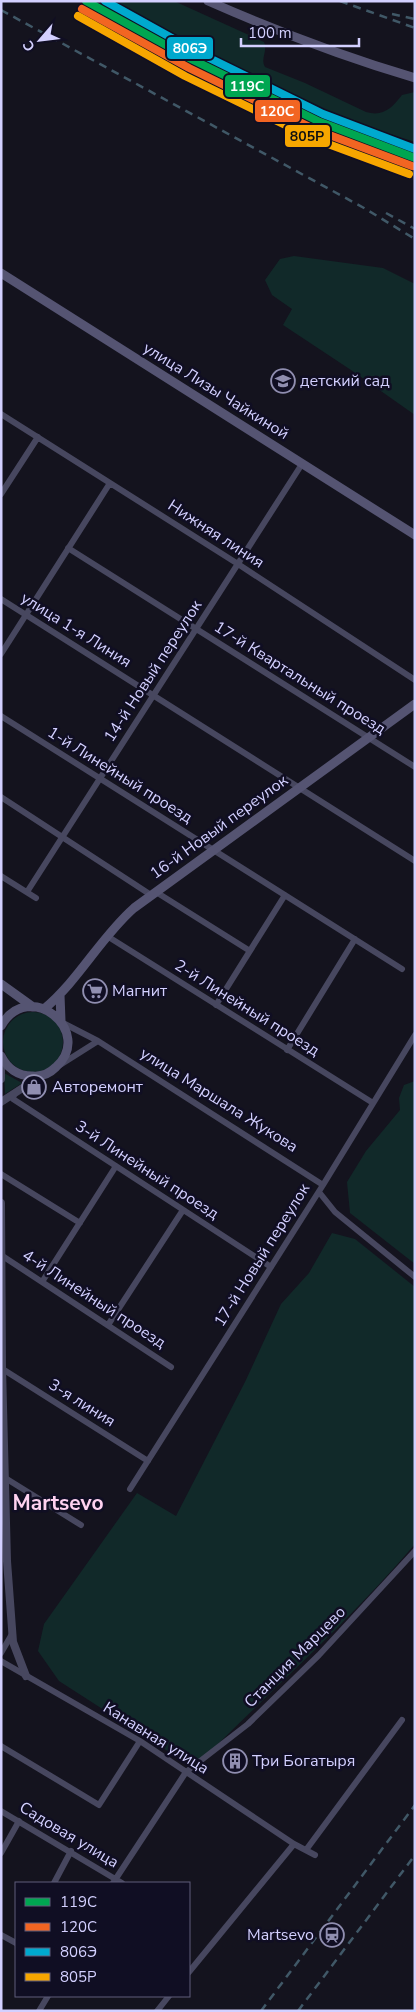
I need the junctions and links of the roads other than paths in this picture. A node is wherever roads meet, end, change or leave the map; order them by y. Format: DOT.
graph roads {
  1 [pos="208,1"];
  2 [pos="415,78"];
  3 [pos="1,273"];
  4 [pos="1,414"];
  5 [pos="38,437"];
  6 [pos="302,464"];
  7 [pos="110,483"];
  8 [pos="1,494"];
  9 [pos="415,535"];
  10 [pos="68,548"];
  11 [pos="238,564"];
  12 [pos="1,599"];
  13 [pos="26,615"];
  14 [pos="196,629"];
  15 [pos="1,654"];
  16 [pos="415,680"];
  17 [pos="153,695"];
  18 [pos="415,704"];
  19 [pos="1,716"];
  20 [pos="368,737"];
  21 [pos="415,767"];
  22 [pos="101,778"];
  23 [pos="299,787"];
  24 [pos="1,797"];
  25 [pos="62,837"];
  26 [pos="212,849"];
  27 [pos="415,861"];
  28 [pos="1,876"];
  29 [pos="27,892"];
  30 [pos="154,894"];
  31 [pos="285,895"];
  32 [pos="36,898"];
  33 [pos="107,936"];
  34 [pos="355,939"];
  35 [pos="250,951"];
  36 [pos="402,969"];
  37 [pos="1,984"];
  38 [pos="60,995"];
  39 [pos="216,1005"];
  40 [pos="33,1007"];
  41 [pos="44,1008"];
  42 [pos="62,1022"];
  43 [pos="1,1026"];
  44 [pos="415,1035"];
  45 [pos="98,1041"];
  46 [pos="287,1050"];
  47 [pos="2,1057"];
  48 [pos="58,1065"];
  49 [pos="42,1075"];
  50 [pos="1,1079"];
  51 [pos="14,1094"];
  52 [pos="1,1102"];
  53 [pos="373,1103"];
  54 [pos="116,1166"];
  55 [pos="1,1174"];
  56 [pos="323,1184"];
  57 [pos="319,1192"];
  58 [pos="1,1203"];
  59 [pos="183,1210"];
  60 [pos="80,1223"];
  61 [pos="2,1255"];
  62 [pos="271,1267"];
  63 [pos="415,1277"];
  64 [pos="42,1282"];
  65 [pos="108,1325"];
  66 [pos="171,1367"];
  67 [pos="2,1368"];
  68 [pos="148,1461"];
  69 [pos="3,1476"];
  70 [pos="130,1489"];
  71 [pos="81,1525"];
  72 [pos="415,1551"];
  73 [pos="4,1559"];
  74 [pos="12,1634"];
  75 [pos="1,1653"];
  76 [pos="1,1661"];
  77 [pos="26,1676"];
  78 [pos="402,1720"];
  79 [pos="140,1741"];
  80 [pos="1,1746"];
  81 [pos="186,1772"];
  82 [pos="1,1811"];
  83 [pos="20,1821"];
  84 [pos="294,1844"];
  85 [pos="306,1850"];
  86 [pos="71,1851"];
  87 [pos="1,1853"];
  88 [pos="314,1855"];
  89 [pos="115,1881"];
  90 [pos="55,1882"];
  91 [pos="1,1935"];
  92 [pos="15,1942"];
  93 [pos="190,1971"];
  94 [pos="47,1997"];
  95 [pos="169,1997"];
  96 [pos="39,2011"];
  97 [pos="157,2011"];
  1 -- 2 [label="main road"];
  3 -- 6 [label="main road, улица Лизы Чайкиной"];
  4 -- 5 [label="street, Нижняя линия"];
  5 -- 7 [label="street, Нижняя линия"];
  5 -- 8 [label="street"];
  6 -- 9 [label="main road, улица Лизы Чайкиной"];
  6 -- 11 [label="street, 14-й Новый переулок"];
  7 -- 10 [label="street"];
  7 -- 11 [label="street, Нижняя линия"];
  10 -- 13 [label="street"];
  10 -- 14 [label="street, 17-й Квартальный проезд"];
  11 -- 14 [label="street, 14-й Новый переулок"];
  11 -- 16 [label="street, Нижняя линия"];
  12 -- 13 [label="street, улица 1-я Линия"];
  13 -- 15 [label="street"];
  13 -- 17 [label="street, улица 1-я Линия"];
  14 -- 17 [label="street, 14-й Новый переулок"];
  14 -- 20 [label="street, 17-й Квартальный проезд"];
  17 -- 22 [label="street, 14-й Новый переулок"];
  17 -- 23 [label="street, улица 1-я Линия"];
  18 -- 20 [label="main road, 16-й Новый переулок"];
  19 -- 22 [label="street, 1-й Линейный проезд"];
  20 -- 21 [label="street, 17-й Квартальный проезд"];
  20 -- 23 [label="main road, 16-й Новый переулок"];
  22 -- 25 [label="street, 14-й Новый переулок"];
  22 -- 26 [label="street, 1-й Линейный проезд"];
  23 -- 26 [label="main road, 16-й Новый переулок"];
  23 -- 27 [label="street, улица 1-я Линия"];
  24 -- 25 [label="street"];
  25 -- 29 [label="street, 14-й Новый переулок"];
  25 -- 30 [label="street"];
  26 -- 30 [label="main road, 16-й Новый переулок"];
  26 -- 31 [label="street, 1-й Линейный проезд"];
  28 -- 29 [label="street"];
  29 -- 32 [label="street"];
  30 -- 33 [label="main road, 16-й Новый переулок"];
  30 -- 35 [label="street"];
  31 -- 34 [label="street, 1-й Линейный проезд"];
  31 -- 35 [label="street"];
  33 -- 38 [label="main road, 16-й Новый переулок"];
  33 -- 39 [label="street, 2-й Линейный проезд"];
  34 -- 36 [label="street, 1-й Линейный проезд"];
  34 -- 46 [label="street"];
  35 -- 39 [label="street"];
  37 -- 40 [label="main road"];
  38 -- 41 [label="main road, 16-й Новый переулок"];
  38 -- 42 [label="main road"];
  39 -- 46 [label="street, 2-й Линейный проезд"];
  40 -- 41 [label="main road"];
  40 -- 43 [label="main road"];
  41 -- 42 [label="main road"];
  42 -- 45 [label="street, улица Маршала Жукова"];
  42 -- 48 [label="main road"];
  44 -- 53 [label="street, 17-й Новый переулок"];
  45 -- 48 [label="street"];
  45 -- 56 [label="street, улица Маршала Жукова"];
  46 -- 53 [label="street, 2-й Линейный проезд"];
  47 -- 49 [label="main road"];
  47 -- 50 [label="street"];
  48 -- 49 [label="main road"];
  49 -- 51 [label="street"];
  51 -- 52 [label="street"];
  51 -- 54 [label="street, 3-й Линейный проезд"];
  53 -- 56 [label="street, 17-й Новый переулок"];
  54 -- 59 [label="street, 3-й Линейный проезд"];
  54 -- 60 [label="street"];
  55 -- 60 [label="street"];
  56 -- 57 [label="street, 17-й Новый переулок"];
  57 -- 62 [label="street, 17-й Новый переулок"];
  57 -- 63 [label="street"];
  58 -- 61 [label="street"];
  59 -- 62 [label="street, 3-й Линейный проезд"];
  59 -- 65 [label="street"];
  60 -- 64 [label="street"];
  61 -- 64 [label="street, 4-й Линейный проезд"];
  61 -- 67 [label="street"];
  62 -- 68 [label="street, 17-й Новый переулок"];
  64 -- 65 [label="street, 4-й Линейный проезд"];
  65 -- 66 [label="street, 4-й Линейный проезд"];
  67 -- 68 [label="street, 3-я линия"];
  67 -- 69 [label="street"];
  68 -- 70 [label="street, 17-й Новый переулок"];
  69 -- 71 [label="street"];
  69 -- 73 [label="street"];
  72 -- 81 [label="street, Станция Марцево"];
  73 -- 74 [label="street"];
  74 -- 75 [label="street"];
  74 -- 77 [label="street"];
  76 -- 77 [label="street, Канавная улица"];
  77 -- 79 [label="street, Канавная улица"];
  78 -- 85 [label="street"];
  79 -- 80 [label="street"];
  79 -- 81 [label="street, Канавная улица"];
  81 -- 84 [label="street, Канавная улица"];
  81 -- 89 [label="street, Станция Марцево"];
  82 -- 83 [label="street, Садовая улица"];
  83 -- 86 [label="street, Садовая улица"];
  83 -- 87 [label="street"];
  84 -- 85 [label="street, Канавная улица"];
  84 -- 93 [label="street"];
  85 -- 88 [label="street, Канавная улица"];
  86 -- 89 [label="street, Садовая улица"];
  86 -- 90 [label="street"];
  91 -- 92 [label="street"];
  94 -- 96 [label="street"];
  95 -- 97 [label="street"];
}
